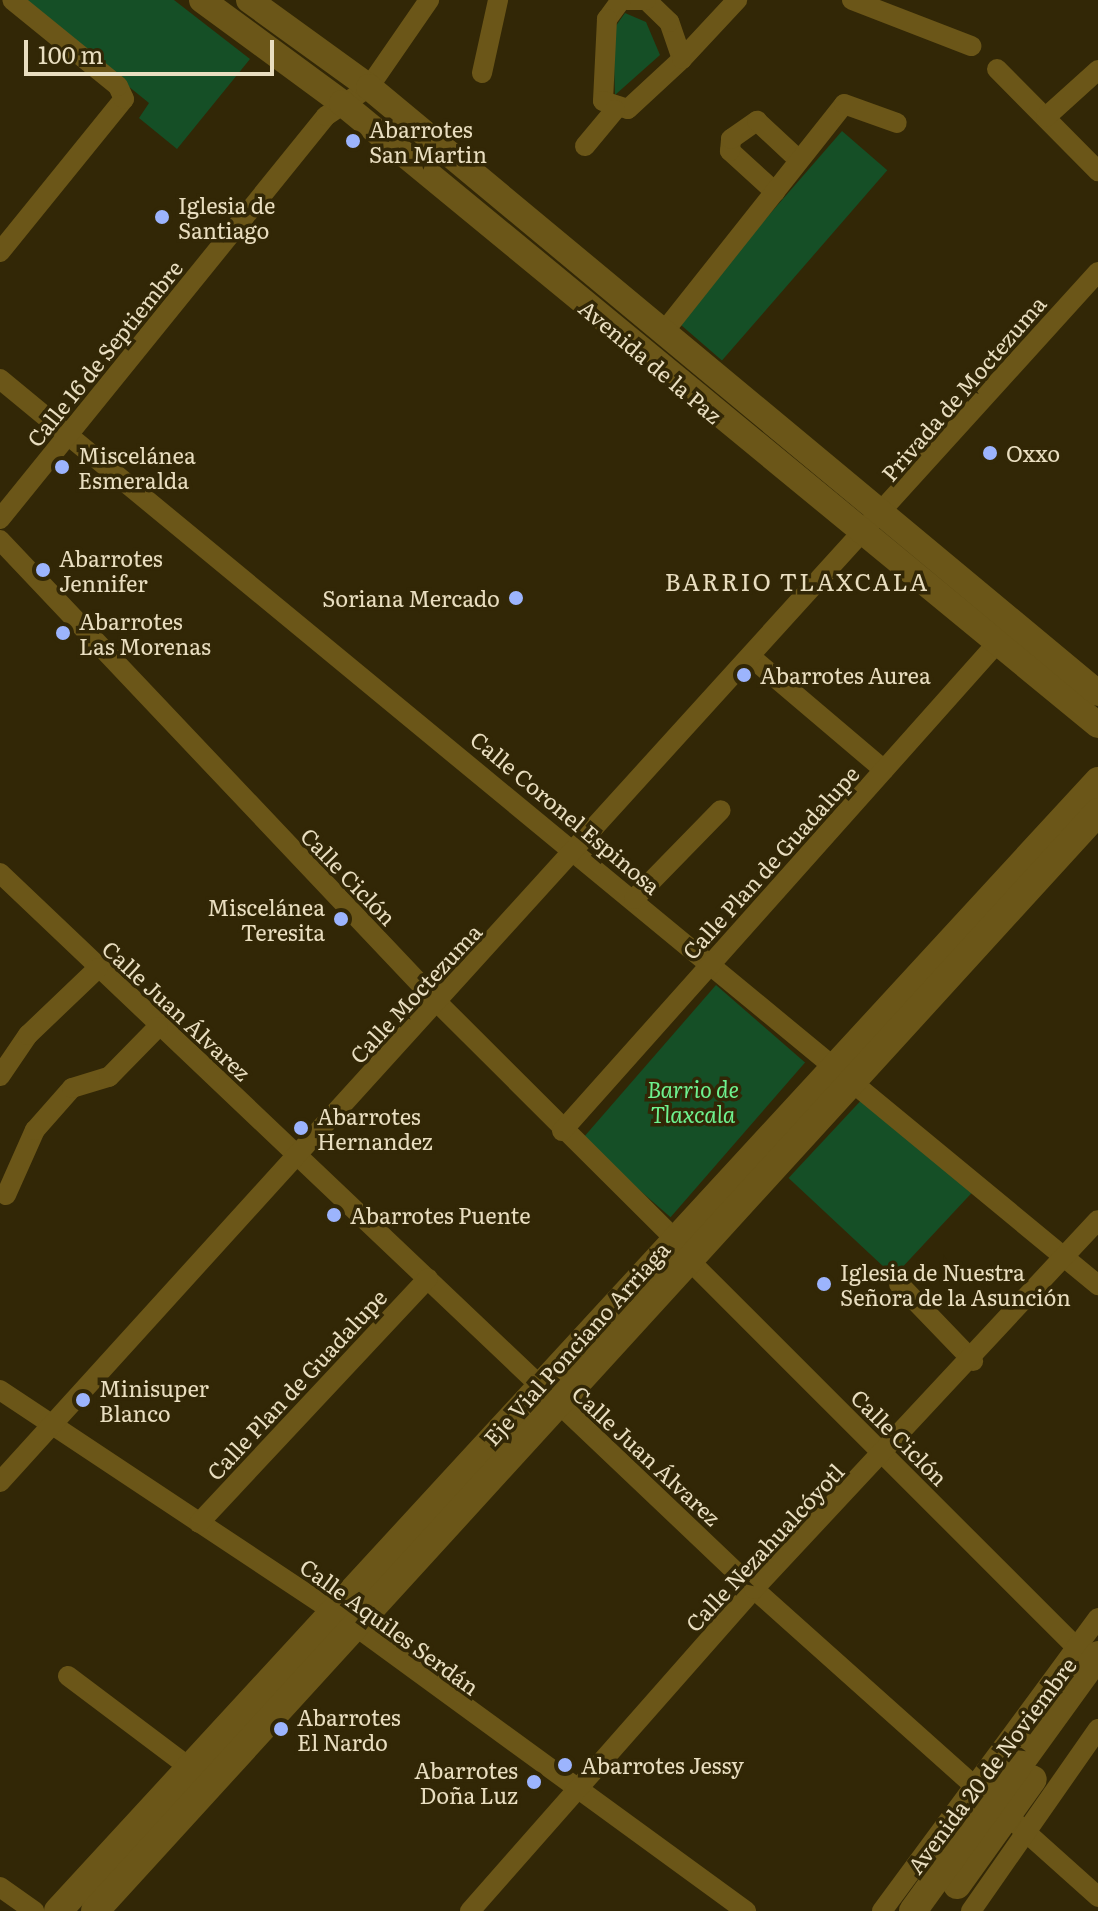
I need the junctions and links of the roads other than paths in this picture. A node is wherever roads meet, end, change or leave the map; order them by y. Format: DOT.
graph roads {
  1 [pos="12,0"];
  2 [pos="202,0"];
  3 [pos="249,0"];
  4 [pos="429,0"];
  5 [pos="498,0"];
  6 [pos="737,0"];
  7 [pos="852,0"];
  8 [pos="971,46"];
  9 [pos="682,59"];
  10 [pos="997,69"];
  11 [pos="1098,70"];
  12 [pos="482,73"];
  13 [pos="369,87"];
  14 [pos="342,103"];
  15 [pos="615,110"];
  16 [pos="1046,117"];
  17 [pos="897,123"];
  18 [pos="585,146"];
  19 [pos="799,160"];
  20 [pos="1098,171"];
  21 [pos="775,192"];
  22 [pos="0,252"];
  23 [pos="1098,272"];
  24 [pos="662,334"];
  25 [pos="0,379"];
  26 [pos="70,434"];
  27 [pos="886,512"];
  28 [pos="0,519"];
  29 [pos="861,533"];
  30 [pos="0,540"];
  31 [pos="950,569"];
  32 [pos="931,591"];
  33 [pos="1014,623"];
  34 [pos="996,644"];
  35 [pos="752,658"];
  36 [pos="1098,693"];
  37 [pos="1098,725"];
  38 [pos="884,770"];
  39 [pos="1098,781"];
  40 [pos="721,810"];
  41 [pos="1098,812"];
  42 [pos="575,851"];
  43 [pos="0,873"];
  44 [pos="634,899"];
  45 [pos="711,964"];
  46 [pos="98,968"];
  47 [pos="440,1005"];
  48 [pos="158,1027"];
  49 [pos="845,1071"];
  50 [pos="0,1076"];
  51 [pos="562,1131"];
  52 [pos="296,1155"];
  53 [pos="6,1195"];
  54 [pos="1098,1220"];
  55 [pos="681,1248"];
  56 [pos="1064,1258"];
  57 [pos="428,1278"];
  58 [pos="899,1284"];
  59 [pos="1098,1285"];
  60 [pos="973,1361"];
  61 [pos="0,1390"];
  62 [pos="546,1392"];
  63 [pos="52,1426"];
  64 [pos="883,1454"];
  65 [pos="0,1482"];
  66 [pos="199,1523"];
  67 [pos="754,1589"];
  68 [pos="1098,1618"];
  69 [pos="344,1619"];
  70 [pos="1088,1652"];
  71 [pos="68,1676"];
  72 [pos="1098,1687"];
  73 [pos="1098,1729"];
  74 [pos="190,1768"];
  75 [pos="572,1790"];
  76 [pos="1001,1809"];
  77 [pos="0,1887"];
  78 [pos="1098,1897"];
  79 [pos="34,1911"];
  80 [pos="58,1911"];
  81 [pos="95,1911"];
  82 [pos="470,1911"];
  83 [pos="746,1911"];
  84 [pos="882,1911"];
  85 [pos="913,1911"];
  86 [pos="937,1911"];
  87 [pos="971,1911"];
  1 -- 22 [label="street"];
  2 -- 14 [label="street, Avenida de la Paz"];
  3 -- 13 [label="street, Avenida de la Paz"];
  4 -- 13 [label="street, Calle 16 de Septiembre"];
  5 -- 12 [label="street"];
  6 -- 9 [label="street"];
  7 -- 8 [label="street"];
  9 -- 15 [label="street"];
  9 -- 15 [label="street"];
  10 -- 16 [label="street"];
  11 -- 16 [label="street"];
  13 -- 14 [label="street, Calle 16 de Septiembre"];
  13 -- 24 [label="street, Avenida de la Paz"];
  14 -- 26 [label="street, Calle 16 de Septiembre"];
  14 -- 29 [label="street, Avenida de la Paz"];
  15 -- 18 [label="street"];
  16 -- 20 [label="street"];
  17 -- 19 [label="street"];
  19 -- 21 [label="street"];
  19 -- 21 [label="street"];
  21 -- 24 [label="street"];
  23 -- 27 [label="street, Privada de Moctezuma"];
  24 -- 27 [label="street, Avenida de la Paz"];
  25 -- 26 [label="street, Calle Coronel Espinosa"];
  26 -- 28 [label="street, Calle 16 de Septiembre"];
  26 -- 42 [label="street, Calle Coronel Espinosa"];
  27 -- 29 [label="street, Privada de Moctezuma"];
  27 -- 31 [label="street, Avenida de la Paz"];
  29 -- 32 [label="street, Avenida de la Paz"];
  29 -- 35 [label="street, Calle Moctezuma"];
  30 -- 47 [label="street, Calle Ciclón"];
  31 -- 32 [label="street"];
  31 -- 33 [label="street, Avenida de la Paz"];
  32 -- 34 [label="street, Avenida de la Paz"];
  33 -- 34 [label="street, Calle Plan de Guadalupe"];
  33 -- 36 [label="street, Avenida de la Paz"];
  34 -- 37 [label="street, Avenida de la Paz"];
  34 -- 38 [label="street, Calle Plan de Guadalupe"];
  35 -- 38 [label="street"];
  35 -- 42 [label="street, Calle Moctezuma"];
  38 -- 45 [label="street, Calle Plan de Guadalupe"];
  39 -- 49 [label="main road, Eje Vial Ponciano Arriaga"];
  40 -- 44 [label="street"];
  41 -- 49 [label="main road, Eje Vial Ponciano Arriaga"];
  42 -- 44 [label="street, Calle Coronel Espinosa"];
  42 -- 47 [label="street, Calle Moctezuma"];
  43 -- 46 [label="street, Calle Juan Álvarez"];
  44 -- 45 [label="street, Calle Coronel Espinosa"];
  45 -- 49 [label="street, Calle Coronel Espinosa"];
  45 -- 51 [label="street, Calle Plan de Guadalupe"];
  46 -- 48 [label="street, Calle Juan Álvarez"];
  46 -- 50 [label="street"];
  47 -- 51 [label="street, Calle Ciclón"];
  47 -- 52 [label="street, Calle Moctezuma"];
  48 -- 52 [label="street, Calle Juan Álvarez"];
  48 -- 53 [label="street"];
  49 -- 55 [label="main road, Eje Vial Ponciano Arriaga"];
  49 -- 56 [label="street, Calle Coronel Espinosa"];
  51 -- 55 [label="street, Calle Ciclón"];
  52 -- 57 [label="street, Calle Juan Álvarez"];
  52 -- 63 [label="street, Calle Moctezuma"];
  54 -- 56 [label="street, Calle Nezahualcóyotl"];
  55 -- 62 [label="main road, Eje Vial Ponciano Arriaga"];
  55 -- 64 [label="street, Calle Ciclón"];
  56 -- 59 [label="street, Calle Coronel Espinosa"];
  56 -- 60 [label="street, Calle Nezahualcóyotl"];
  57 -- 62 [label="street, Calle Juan Álvarez"];
  57 -- 66 [label="street, Calle Plan de Guadalupe"];
  58 -- 60 [label="street"];
  60 -- 64 [label="street, Calle Nezahualcóyotl"];
  61 -- 63 [label="street, Calle Aquiles Serdán"];
  62 -- 67 [label="street, Calle Juan Álvarez"];
  62 -- 69 [label="main road, Eje Vial Ponciano Arriaga"];
  63 -- 65 [label="street, Calle Moctezuma"];
  63 -- 66 [label="street, Calle Aquiles Serdán"];
  64 -- 67 [label="street, Calle Nezahualcóyotl"];
  64 -- 70 [label="street, Calle Ciclón"];
  66 -- 69 [label="street, Calle Aquiles Serdán"];
  67 -- 75 [label="street, Calle Nezahualcóyotl"];
  67 -- 76 [label="street, Calle Juan Álvarez"];
  68 -- 70 [label="street, Avenida 20 de Noviembre"];
  69 -- 74 [label="main road, Eje Vial Ponciano Arriaga"];
  69 -- 75 [label="street, Calle Aquiles Serdán"];
  69 -- 81 [label="main road, Eje Vial Ponciano Arriaga"];
  70 -- 76 [label="main road, Avenida 20 de Noviembre"];
  71 -- 74 [label="street"];
  72 -- 76 [label="main road, Avenida 20 de Noviembre"];
  73 -- 76 [label="street, Avenida 20 de Noviembre"];
  74 -- 80 [label="main road, Eje Vial Ponciano Arriaga"];
  75 -- 82 [label="street, Calle Nezahualcóyotl"];
  75 -- 83 [label="street, Calle Aquiles Serdán"];
  76 -- 78 [label="street, Calle Juan Álvarez"];
  76 -- 84 [label="street, Avenida 20 de Noviembre"];
  76 -- 85 [label="main road, Avenida 20 de Noviembre"];
  76 -- 86 [label="main road, Avenida 20 de Noviembre"];
  76 -- 87 [label="street, Avenida 20 de Noviembre"];
  77 -- 79 [label="street"];
}
